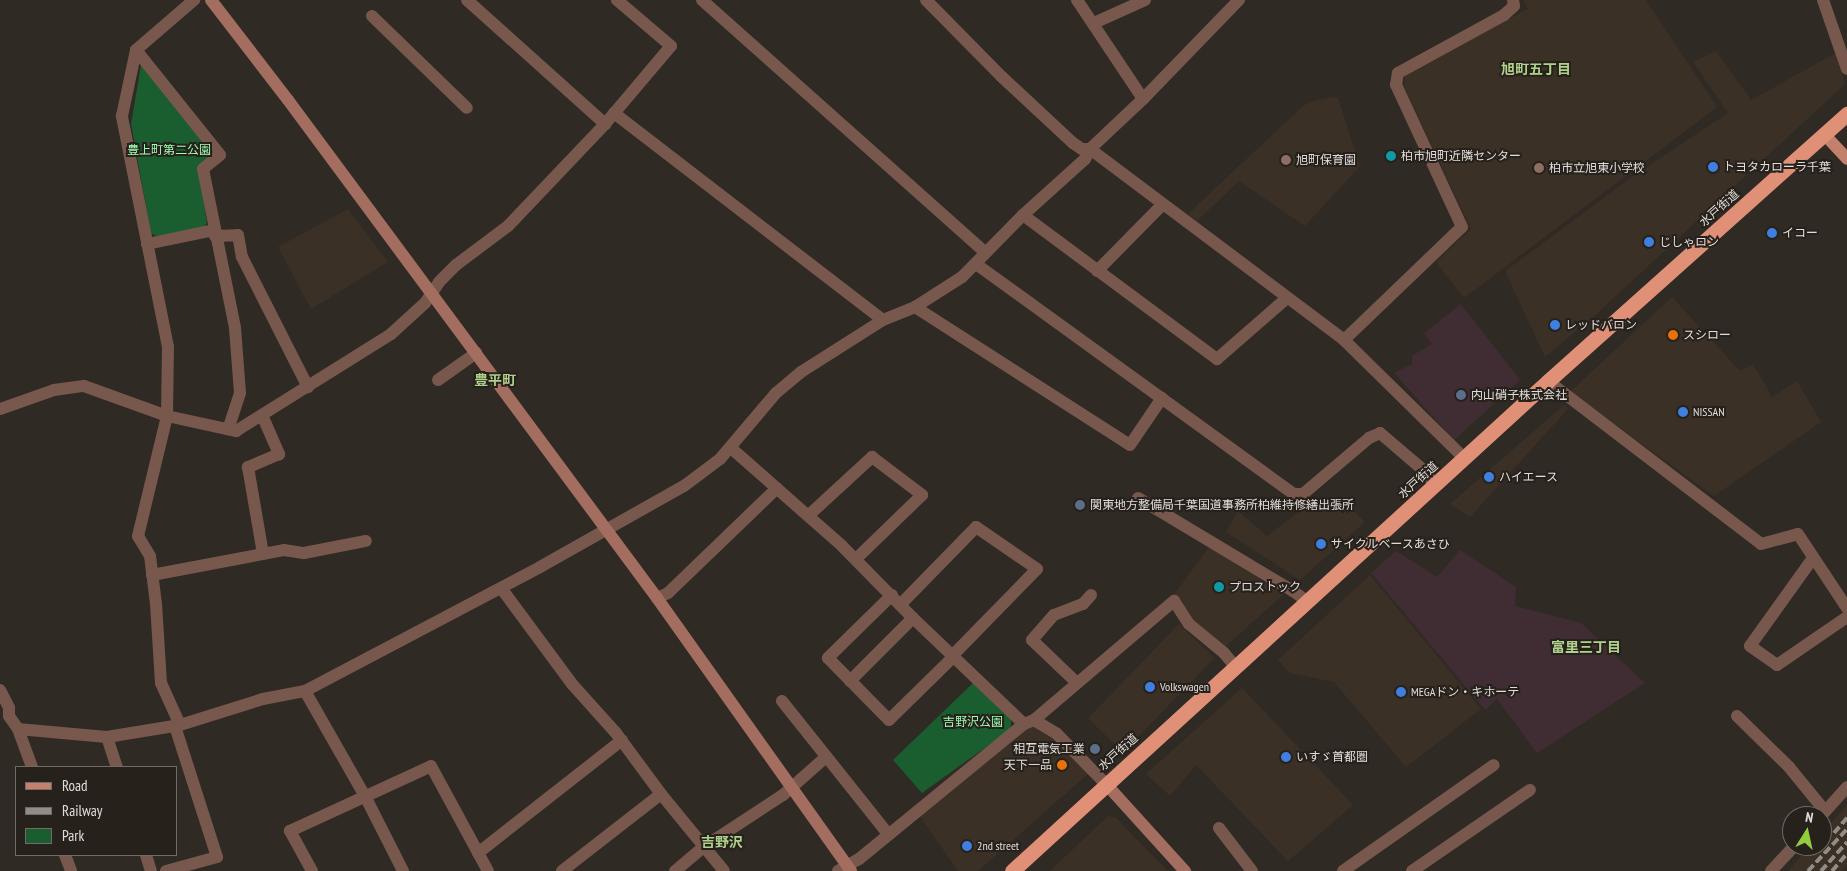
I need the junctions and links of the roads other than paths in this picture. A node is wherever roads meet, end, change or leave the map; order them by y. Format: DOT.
graph roads {
  1 [pos="194,0"];
  2 [pos="211,0"];
  3 [pos="467,0"];
  4 [pos="617,0"];
  5 [pos="702,0"];
  6 [pos="926,0"];
  7 [pos="1077,0"];
  8 [pos="1145,0"];
  9 [pos="1239,0"];
  10 [pos="1513,0"];
  11 [pos="1823,0"];
  12 [pos="372,16"];
  13 [pos="1094,23"];
  14 [pos="136,50"];
  15 [pos="1847,69"];
  16 [pos="1144,99"];
  17 [pos="467,108"];
  18 [pos="614,112"];
  19 [pos="1847,114"];
  20 [pos="605,124"];
  21 [pos="1824,134"];
  22 [pos="1090,149"];
  23 [pos="1847,159"];
  24 [pos="1162,205"];
  25 [pos="1023,215"];
  26 [pos="214,233"];
  27 [pos="147,244"];
  28 [pos="986,252"];
  29 [pos="976,264"];
  30 [pos="1097,271"];
  31 [pos="432,294"];
  32 [pos="1287,298"];
  33 [pos="915,306"];
  34 [pos="883,320"];
  35 [pos="1344,340"];
  36 [pos="476,354"];
  37 [pos="438,380"];
  38 [pos="1548,381"];
  39 [pos="308,387"];
  40 [pos="1162,398"];
  41 [pos="0,409"];
  42 [pos="168,416"];
  43 [pos="262,416"];
  44 [pos="228,429"];
  45 [pos="731,448"];
  46 [pos="1464,458"];
  47 [pos="1435,485"];
  48 [pos="777,488"];
  49 [pos="1138,498"];
  50 [pos="809,515"];
  51 [pos="605,529"];
  52 [pos="366,541"];
  53 [pos="263,554"];
  54 [pos="1813,558"];
  55 [pos="856,559"];
  56 [pos="152,575"];
  57 [pos="501,588"];
  58 [pos="1091,595"];
  59 [pos="657,598"];
  60 [pos="896,600"];
  61 [pos="1307,601"];
  62 [pos="1847,608"];
  63 [pos="1847,617"];
  64 [pos="913,618"];
  65 [pos="953,657"];
  66 [pos="1235,666"];
  67 [pos="850,680"];
  68 [pos="1078,683"];
  69 [pos="0,690"];
  70 [pos="305,691"];
  71 [pos="782,701"];
  72 [pos="4,709"];
  73 [pos="1737,716"];
  74 [pos="1029,722"];
  75 [pos="177,726"];
  76 [pos="18,729"];
  77 [pos="108,737"];
  78 [pos="622,740"];
  79 [pos="826,757"];
  80 [pos="32,766"];
  81 [pos="117,766"];
  82 [pos="1494,766"];
  83 [pos="1106,784"];
  84 [pos="1847,787"];
  85 [pos="790,788"];
  86 [pos="1530,790"];
  87 [pos="661,794"];
  88 [pos="364,796"];
  89 [pos="1817,806"];
  90 [pos="1830,806"];
  91 [pos="1219,828"];
  92 [pos="889,835"];
  93 [pos="705,846"];
  94 [pos="478,853"];
  95 [pos="65,856"];
  96 [pos="146,856"];
  97 [pos="1785,856"];
  98 [pos="845,869"];
  99 [pos="71,871"];
  100 [pos="151,871"];
  101 [pos="166,871"];
  102 [pos="312,871"];
  103 [pos="403,871"];
  104 [pos="488,871"];
  105 [pos="562,871"];
  106 [pos="676,871"];
  107 [pos="724,871"];
  108 [pos="1012,871"];
  109 [pos="1185,871"];
  110 [pos="1252,871"];
  111 [pos="1343,871"];
  112 [pos="1412,871"];
  113 [pos="1772,871"];
  1 -- 14 [label="street"];
  2 -- 31 [label="street"];
  3 -- 20 [label="street"];
  4 -- 18 [label="street"];
  5 -- 28 [label="street"];
  6 -- 22 [label="street"];
  7 -- 13 [label="street"];
  8 -- 13 [label="street"];
  9 -- 16 [label="street"];
  10 -- 35 [label="street"];
  11 -- 15 [label="street"];
  12 -- 17 [label="street"];
  13 -- 16 [label="street"];
  14 -- 26 [label="street"];
  14 -- 27 [label="street"];
  16 -- 22 [label="street"];
  18 -- 20 [label="street"];
  18 -- 34 [label="street"];
  19 -- 21 [label="highway, 水戸街道"];
  20 -- 31 [label="street"];
  21 -- 23 [label="main road"];
  21 -- 38 [label="highway, 水戸街道"];
  22 -- 24 [label="street"];
  22 -- 25 [label="street"];
  24 -- 30 [label="street"];
  24 -- 32 [label="street"];
  25 -- 28 [label="street"];
  25 -- 30 [label="street"];
  26 -- 27 [label="street"];
  26 -- 39 [label="street"];
  26 -- 44 [label="street"];
  27 -- 42 [label="street"];
  28 -- 29 [label="street"];
  29 -- 33 [label="street"];
  29 -- 40 [label="street"];
  30 -- 32 [label="street"];
  31 -- 36 [label="street"];
  31 -- 39 [label="street"];
  32 -- 35 [label="street"];
  33 -- 34 [label="street"];
  33 -- 40 [label="street"];
  34 -- 45 [label="street"];
  35 -- 46 [label="street"];
  36 -- 37 [label="street"];
  36 -- 51 [label="street"];
  38 -- 46 [label="highway, 水戸街道"];
  38 -- 54 [label="street"];
  39 -- 43 [label="street"];
  40 -- 47 [label="street"];
  41 -- 42 [label="street"];
  42 -- 44 [label="street"];
  42 -- 56 [label="street"];
  43 -- 44 [label="street"];
  43 -- 53 [label="street"];
  45 -- 48 [label="street"];
  45 -- 51 [label="street"];
  46 -- 47 [label="highway, 水戸街道"];
  47 -- 61 [label="highway, 水戸街道"];
  48 -- 50 [label="street"];
  48 -- 59 [label="street"];
  49 -- 61 [label="street"];
  50 -- 55 [label="street"];
  50 -- 55 [label="street"];
  51 -- 57 [label="street"];
  51 -- 59 [label="street"];
  52 -- 53 [label="street"];
  53 -- 56 [label="street"];
  54 -- 62 [label="street"];
  54 -- 63 [label="street"];
  55 -- 60 [label="street"];
  56 -- 75 [label="street"];
  57 -- 70 [label="street"];
  57 -- 78 [label="street"];
  58 -- 68 [label="street"];
  59 -- 85 [label="street"];
  60 -- 64 [label="street"];
  60 -- 65 [label="street"];
  60 -- 67 [label="street"];
  61 -- 66 [label="highway, 水戸街道"];
  64 -- 65 [label="street"];
  64 -- 67 [label="street"];
  65 -- 67 [label="street"];
  65 -- 74 [label="street"];
  66 -- 68 [label="street"];
  66 -- 83 [label="highway, 水戸街道"];
  68 -- 74 [label="street"];
  69 -- 72 [label="street"];
  70 -- 75 [label="street"];
  70 -- 88 [label="street"];
  71 -- 79 [label="street"];
  72 -- 76 [label="street"];
  73 -- 89 [label="street"];
  74 -- 83 [label="street"];
  74 -- 92 [label="street"];
  75 -- 77 [label="street"];
  75 -- 101 [label="street"];
  76 -- 77 [label="street"];
  76 -- 80 [label="street"];
  77 -- 81 [label="street"];
  78 -- 87 [label="street"];
  78 -- 94 [label="street"];
  79 -- 85 [label="street"];
  79 -- 92 [label="street"];
  82 -- 111 [label="street"];
  83 -- 108 [label="highway, 水戸街道"];
  83 -- 109 [label="street"];
  84 -- 90 [label="street"];
  85 -- 93 [label="street"];
  85 -- 98 [label="street"];
  86 -- 112 [label="street"];
  87 -- 93 [label="street"];
  87 -- 105 [label="street"];
  88 -- 94 [label="street"];
  88 -- 102 [label="street"];
  88 -- 103 [label="street"];
  91 -- 110 [label="street"];
  92 -- 98 [label="street"];
  93 -- 106 [label="street"];
  93 -- 107 [label="street"];
  94 -- 104 [label="street"];
  95 -- 99 [label="street"];
  96 -- 100 [label="street"];
  97 -- 113 [label="street"];
}
